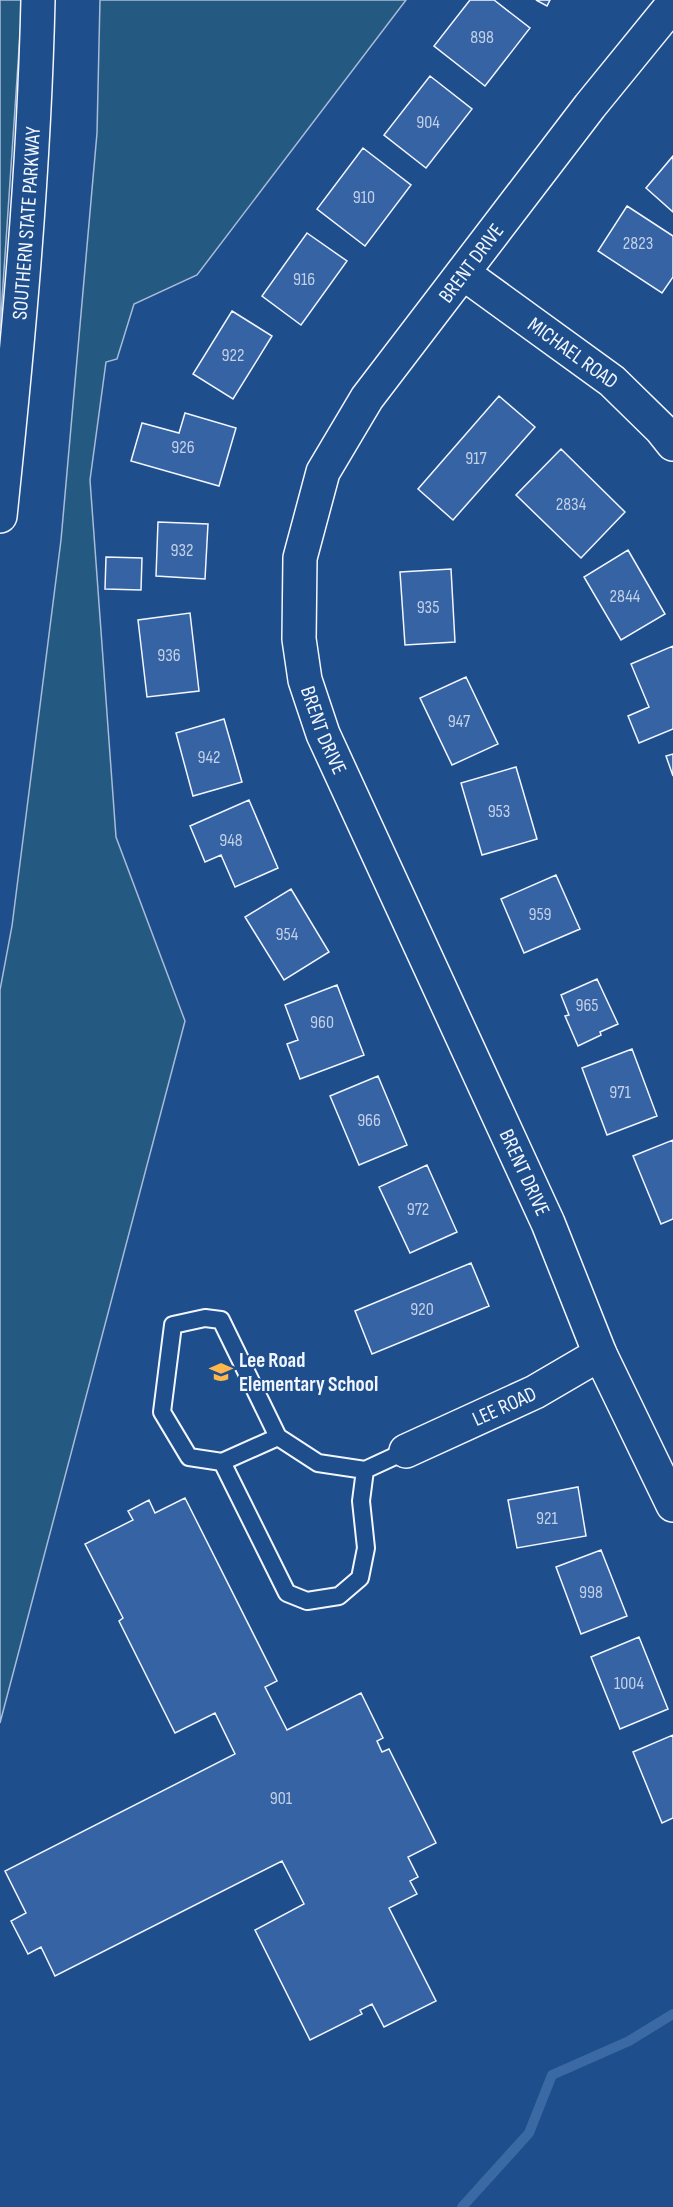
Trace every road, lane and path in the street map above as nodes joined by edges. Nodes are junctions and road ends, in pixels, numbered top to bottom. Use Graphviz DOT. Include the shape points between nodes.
graph roads {
  1 [pos="38,0"];
  2 [pos="673,4"];
  3 [pos="463,273"];
  4 [pos="673,444"];
  5 [pos="0,516"];
  6 [pos="600,1354"];
  7 [pos="278,1437"];
  8 [pos="406,1451"];
  9 [pos="222,1462"];
  10 [pos="365,1470"];
  11 [pos="673,1505"];
  1 -- 5 [label="main road, SOUTHERN STATE PARKWAY" via="25,263"];
  2 -- 3 [label="main road, BRENT DRIVE"];
  3 -- 4 [label="main road, MICHAEL ROAD" via="612,381"];
  3 -- 6 [label="main road, BRENT DRIVE" via="367,398 324,472 300,558 299,639 305,680 323,734 548,1223"];
  6 -- 8 [label="main road, LEE ROAD" via="535,1392"];
  6 -- 11 [label="main road, BRENT DRIVE"];
  7 -- 9 [label="lane"];
  7 -- 9 [label="lane" via="221,1320 205,1318 173,1325 162,1412 189,1457"];
  7 -- 10 [label="lane" via="318,1463"];
  8 -- 10 [label="lane"];
  9 -- 10 [label="lane" via="287,1593 307,1601 339,1596 360,1578 366,1548 361,1501"];
}
